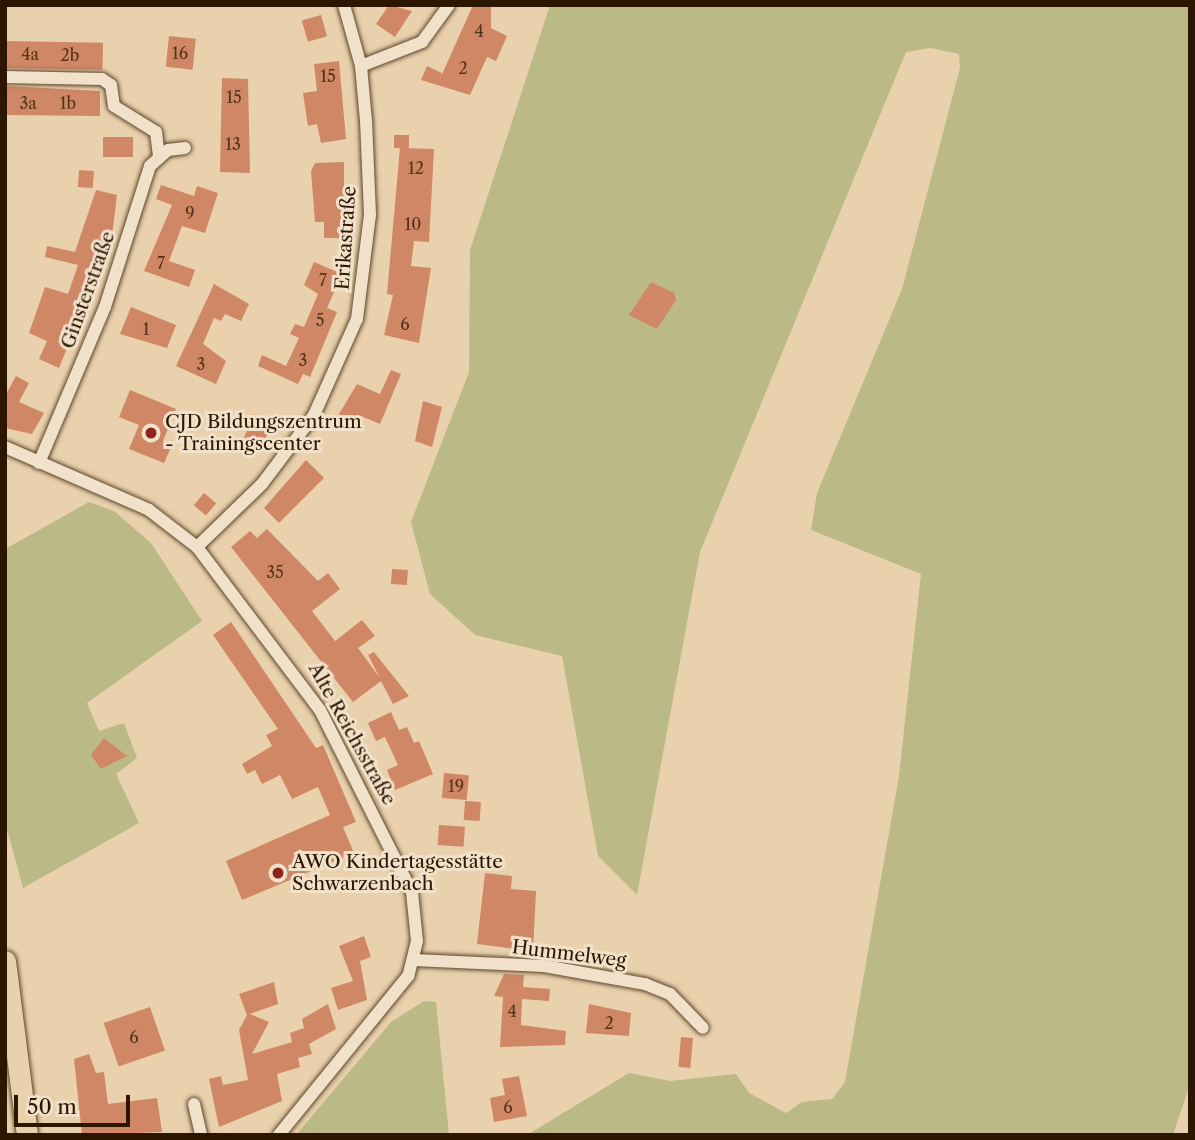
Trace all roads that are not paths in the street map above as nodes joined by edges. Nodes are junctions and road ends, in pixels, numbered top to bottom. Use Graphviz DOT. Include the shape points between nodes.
graph roads {
  1 [pos="344,5"];
  2 [pos="449,5"];
  3 [pos="361,66"];
  4 [pos="5,77"];
  5 [pos="185,148"];
  6 [pos="159,156"];
  7 [pos="5,447"];
  8 [pos="39,463"];
  9 [pos="197,547"];
  10 [pos="414,960"];
  11 [pos="5,961"];
  12 [pos="703,1028"];
  13 [pos="15,1080"];
  14 [pos="194,1104"];
  15 [pos="27,1135"];
  16 [pos="201,1135"];
  17 [pos="279,1135"];
  1 -- 3 [label="street, Erikastraße"];
  2 -- 3 [label="street" via="422,41"];
  3 -- 9 [label="street, Erikastraße" via="370,215 357,319 314,415 262,484"];
  4 -- 6 [label="street" via="102,79 111,85 114,106 156,132"];
  5 -- 6 [label="street"];
  6 -- 8 [label="street, Ginsterstraße" via="105,307"];
  7 -- 8 [label="street, Alte Reichsstraße"];
  8 -- 9 [label="street, Alte Reichsstraße" via="149,510"];
  9 -- 10 [label="street, Alte Reichsstraße" via="294,670 348,760 412,892"];
  10 -- 12 [label="street, Hummelweg" via="544,967 621,979 670,994"];
  10 -- 17 [label="street, Alte Reichsstraße" via="395,997"];
  11 -- 13 [label="main road"];
  13 -- 15 [label="main road"];
  14 -- 16 [label="street"];
}
